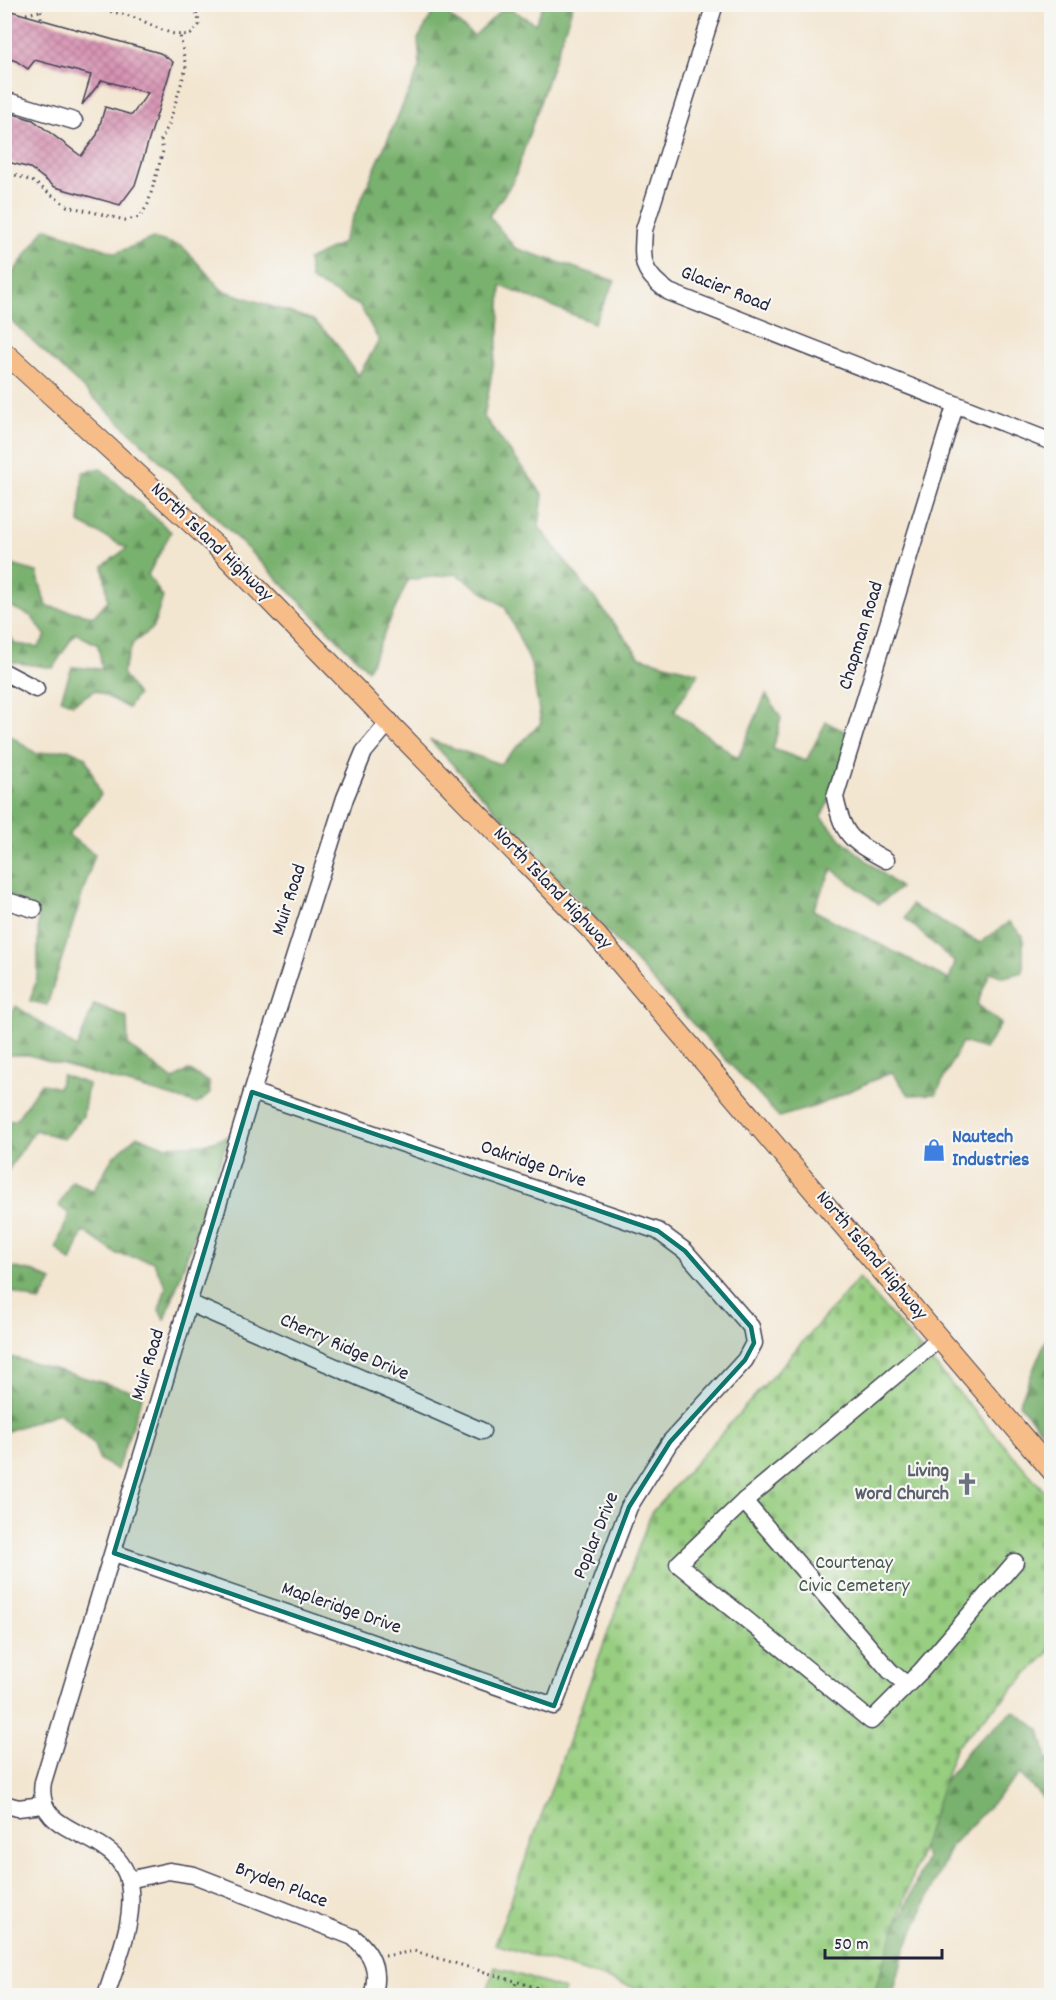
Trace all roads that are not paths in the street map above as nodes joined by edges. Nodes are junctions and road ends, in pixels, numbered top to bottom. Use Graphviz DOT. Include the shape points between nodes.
graph roads {
  1 [pos="715,4"];
  2 [pos="4,100"];
  3 [pos="74,121"];
  4 [pos="4,352"];
  5 [pos="955,405"];
  6 [pos="1052,442"];
  7 [pos="4,672"];
  8 [pos="36,689"];
  9 [pos="390,721"];
  10 [pos="886,860"];
  11 [pos="4,900"];
  12 [pos="34,909"];
  13 [pos="252,1092"];
  14 [pos="189,1303"];
  15 [pos="940,1338"];
  16 [pos="754,1343"];
  17 [pos="482,1431"];
  18 [pos="1052,1471"];
  19 [pos="744,1501"];
  20 [pos="114,1553"];
  21 [pos="1015,1562"];
  22 [pos="906,1684"];
  23 [pos="554,1706"];
  24 [pos="4,1804"];
  25 [pos="43,1805"];
  26 [pos="128,1881"];
  27 [pos="106,1995"];
  28 [pos="372,1995"];
  1 -- 5 [label="street, Glacier Road" via="644,230 643,257 650,278 669,292"];
  2 -- 3 [label="street"];
  4 -- 9 [label="main road, North Island Highway" via="215,545"];
  5 -- 6 [label="street, Glacier Road"];
  5 -- 10 [label="street, Chapman Road" via="835,797 840,821 855,843"];
  7 -- 8 [label="street"];
  9 -- 13 [label="street, Muir Road" via="355,769"];
  9 -- 15 [label="main road, North Island Highway" via="597,936"];
  11 -- 12 [label="street"];
  13 -- 14 [label="street, Muir Road"];
  13 -- 16 [label="street, Oakridge Drive" via="658,1231 685,1251 751,1327"];
  14 -- 17 [label="street, Cherry Ridge Drive"];
  14 -- 20 [label="street, Muir Road"];
  15 -- 18 [label="main road, North Island Highway"];
  15 -- 19 [label="street"];
  16 -- 23 [label="street, Poplar Drive" via="745,1360 670,1442 629,1508"];
  19 -- 22 [label="street" via="890,1671"];
  19 -- 22 [label="street" via="678,1564 871,1721"];
  20 -- 23 [label="street, Mapleridge Drive"];
  20 -- 25 [label="street, Muir Road" via="42,1782"];
  21 -- 22 [label="street"];
  24 -- 25 [label="street" via="18,1808"];
  25 -- 26 [label="street" via="60,1824 109,1849"];
  26 -- 27 [label="street" via="127,1924"];
  26 -- 28 [label="street, Bryden Place" via="169,1871 194,1875 353,1936 372,1959 376,1976"];
}
